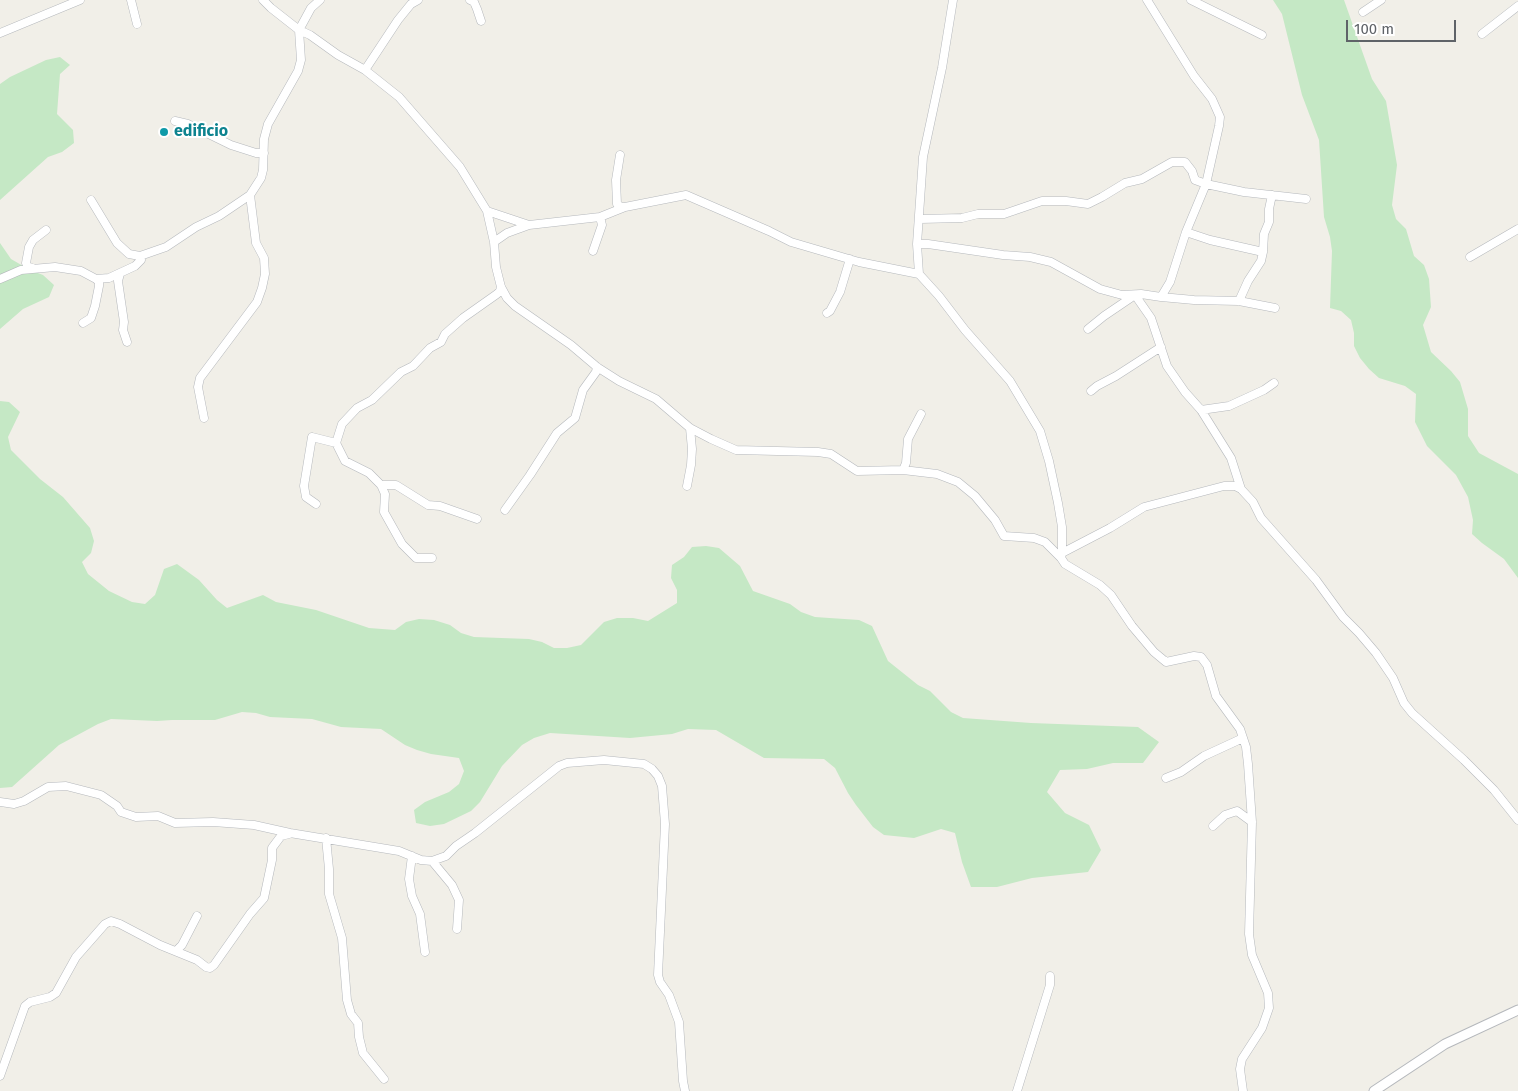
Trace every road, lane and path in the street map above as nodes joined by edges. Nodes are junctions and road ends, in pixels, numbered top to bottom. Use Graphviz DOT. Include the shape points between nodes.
graph roads {
  1 [pos="80,0"];
  2 [pos="131,0"];
  3 [pos="263,0"];
  4 [pos="320,0"];
  5 [pos="418,0"];
  6 [pos="470,0"];
  7 [pos="953,0"];
  8 [pos="1147,0"];
  9 [pos="1191,0"];
  10 [pos="1381,0"];
  11 [pos="1518,6"];
  12 [pos="1363,12"];
  13 [pos="481,21"];
  14 [pos="137,24"];
  15 [pos="299,30"];
  16 [pos="0,33"];
  17 [pos="1482,34"];
  18 [pos="1262,35"];
  19 [pos="365,70"];
  20 [pos="175,121"];
  21 [pos="264,153"];
  22 [pos="620,155"];
  23 [pos="1206,184"];
  24 [pos="250,195"];
  25 [pos="1272,195"];
  26 [pos="1306,199"];
  27 [pos="91,200"];
  28 [pos="625,207"];
  29 [pos="487,211"];
  30 [pos="600,217"];
  31 [pos="920,219"];
  32 [pos="529,224"];
  33 [pos="1518,228"];
  34 [pos="46,230"];
  35 [pos="1186,232"];
  36 [pos="494,242"];
  37 [pos="918,244"];
  38 [pos="594,252"];
  39 [pos="1263,252"];
  40 [pos="140,256"];
  41 [pos="1470,257"];
  42 [pos="850,259"];
  43 [pos="32,268"];
  44 [pos="120,274"];
  45 [pos="919,274"];
  46 [pos="96,279"];
  47 [pos="0,280"];
  48 [pos="501,287"];
  49 [pos="1135,295"];
  50 [pos="1161,297"];
  51 [pos="1239,300"];
  52 [pos="1275,308"];
  53 [pos="827,313"];
  54 [pos="84,323"];
  55 [pos="1088,329"];
  56 [pos="127,342"];
  57 [pos="1161,347"];
  58 [pos="597,366"];
  59 [pos="1274,383"];
  60 [pos="1091,391"];
  61 [pos="1201,410"];
  62 [pos="921,414"];
  63 [pos="204,418"];
  64 [pos="690,428"];
  65 [pos="336,443"];
  66 [pos="903,470"];
  67 [pos="381,484"];
  68 [pos="687,486"];
  69 [pos="1241,489"];
  70 [pos="316,504"];
  71 [pos="505,510"];
  72 [pos="477,519"];
  73 [pos="1061,556"];
  74 [pos="432,558"];
  75 [pos="1243,738"];
  76 [pos="1166,778"];
  77 [pos="0,802"];
  78 [pos="1518,820"];
  79 [pos="1252,822"];
  80 [pos="1213,826"];
  81 [pos="290,833"];
  82 [pos="326,838"];
  83 [pos="412,856"];
  84 [pos="432,861"];
  85 [pos="197,916"];
  86 [pos="457,929"];
  87 [pos="176,951"];
  88 [pos="425,952"];
  89 [pos="1050,976"];
  90 [pos="1518,1010"];
  91 [pos="0,1076"];
  92 [pos="384,1079"];
  93 [pos="685,1091"];
  94 [pos="1017,1091"];
  95 [pos="1242,1091"];
  96 [pos="1374,1091"];
  1 -- 16 [label="street"];
  2 -- 14 [label="street"];
  3 -- 15 [label="street"];
  4 -- 15 [label="street" via="311,8"];
  5 -- 19 [label="street" via="398,20"];
  6 -- 13 [label="street" via="478,9"];
  7 -- 31 [label="street" via="923,157"];
  8 -- 23 [label="street" via="1212,99 1220,117"];
  9 -- 18 [label="street"];
  10 -- 12 [label="street"];
  11 -- 17 [label="street"];
  15 -- 19 [label="street"];
  15 -- 21 [label="street" via="301,60 298,71 268,124"];
  19 -- 29 [label="street" via="399,97 460,167"];
  20 -- 21 [label="street" via="231,145"];
  21 -- 24 [label="street" via="261,178"];
  22 -- 28 [label="street" via="617,204"];
  23 -- 25 [label="street"];
  23 -- 31 [label="street" via="1196,180 1185,162 1172,162 1088,204 1042,201 1004,214"];
  23 -- 35 [label="street"];
  24 -- 40 [label="street" via="166,247"];
  24 -- 63 [label="street" via="256,243 264,258 265,274 257,302 200,378 198,388"];
  25 -- 26 [label="street"];
  25 -- 39 [label="street"];
  27 -- 40 [label="street" via="117,243 129,254"];
  28 -- 30 [label="street"];
  28 -- 42 [label="street" via="686,195 791,242"];
  29 -- 32 [label="street"];
  29 -- 36 [label="street"];
  30 -- 32 [label="street"];
  30 -- 38 [label="street" via="602,225"];
  31 -- 37 [label="street"];
  32 -- 36 [label="street"];
  33 -- 41 [label="street"];
  34 -- 43 [label="street" via="29,247 26,263"];
  35 -- 39 [label="street"];
  35 -- 50 [label="street" via="1170,282"];
  36 -- 48 [label="street"];
  37 -- 45 [label="street"];
  37 -- 49 [label="street" via="1030,257 1050,262 1100,289"];
  39 -- 51 [label="street"];
  40 -- 44 [label="street" via="141,260 135,266"];
  42 -- 45 [label="street"];
  42 -- 53 [label="street" via="840,292"];
  43 -- 46 [label="street" via="81,271"];
  43 -- 47 [label="street"];
  44 -- 46 [label="street"];
  44 -- 56 [label="street" via="123,330"];
  45 -- 73 [label="street" via="1010,381 1040,430 1050,461 1062,527"];
  46 -- 54 [label="street" via="99,286 95,306 91,318"];
  48 -- 58 [label="street" via="515,306"];
  48 -- 65 [label="street" via="497,294 444,334 441,342 430,348 413,366 358,408 342,424"];
  49 -- 50 [label="street"];
  49 -- 55 [label="street"];
  49 -- 57 [label="street" via="1151,318"];
  50 -- 51 [label="street"];
  51 -- 52 [label="street"];
  57 -- 60 [label="street"];
  57 -- 61 [label="street" via="1168,366"];
  58 -- 64 [label="street" via="656,399"];
  58 -- 71 [label="street" via="583,390 575,418 557,433"];
  59 -- 61 [label="street" via="1229,406"];
  61 -- 69 [label="street" via="1231,458"];
  62 -- 66 [label="street" via="908,439"];
  64 -- 66 [label="street" via="736,450 818,452 831,454 857,471"];
  64 -- 68 [label="street" via="692,449"];
  65 -- 67 [label="street" via="345,461 369,473"];
  65 -- 70 [label="street" via="312,437 304,486 306,497"];
  66 -- 73 [label="street" via="937,474 958,482 975,496 1004,536 1034,538 1045,542"];
  67 -- 72 [label="street" via="396,485 428,505"];
  67 -- 74 [label="street" via="385,494 384,512 402,544 416,558"];
  69 -- 73 [label="street" via="1224,486 1144,507"];
  69 -- 78 [label="street" via="1261,518 1316,580 1342,617 1376,653 1412,714 1494,790"];
  73 -- 75 [label="street" via="1065,564 1111,595 1132,626 1166,662 1201,657 1207,664 1216,696"];
  75 -- 76 [label="street"];
  75 -- 79 [label="street"];
  77 -- 81 [label="street" via="14,804 48,787 66,786 101,795 121,812 136,817 158,816 175,823 254,825"];
  79 -- 80 [label="street" via="1238,811 1225,815"];
  79 -- 95 [label="street" via="1248,934 1252,955 1268,993 1269,1008 1262,1028 1242,1059"];
  81 -- 82 [label="street"];
  81 -- 87 [label="street" via="281,836 272,848 264,898 214,965 210,968"];
  82 -- 83 [label="street"];
  82 -- 92 [label="street" via="329,894 342,938 347,1000 358,1023 363,1053"];
  83 -- 84 [label="street"];
  83 -- 88 [label="street" via="409,879 420,914"];
  84 -- 86 [label="street" via="452,885 459,900"];
  84 -- 93 [label="street" via="446,856 559,766 604,760 644,764 652,769 662,786 665,824 658,975 679,1022"];
  85 -- 87 [label="street"];
  87 -- 91 [label="street" via="120,924 110,921 105,924 76,957 56,993 26,1006"];
  89 -- 94 [label="street"];
  90 -- 96 [label="street" via="1445,1044"];
}
